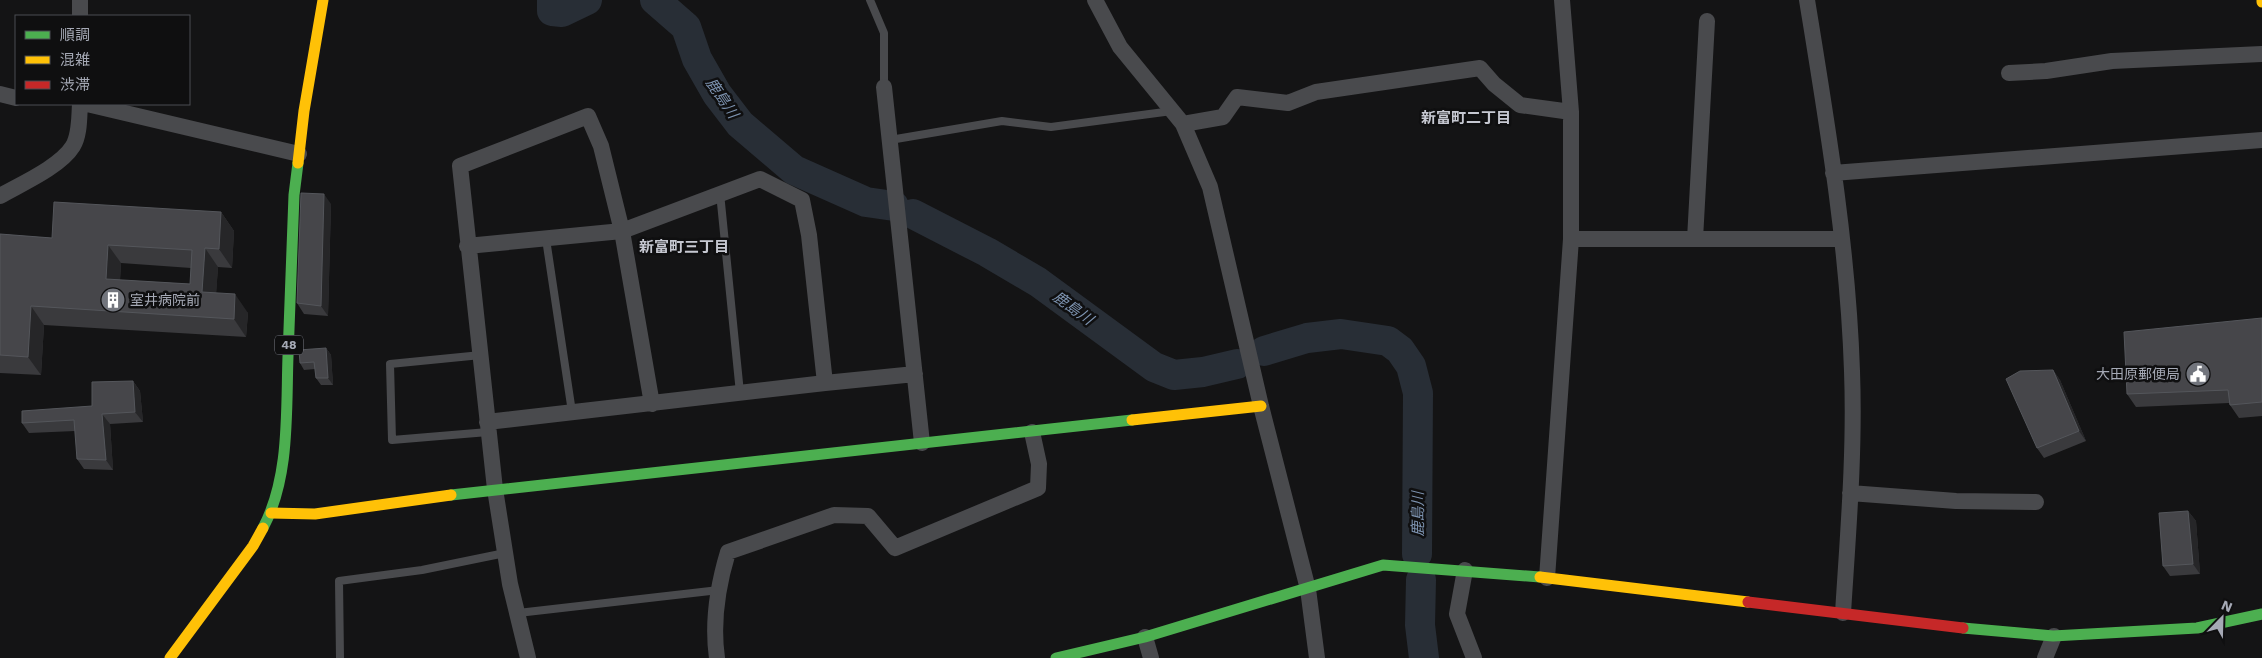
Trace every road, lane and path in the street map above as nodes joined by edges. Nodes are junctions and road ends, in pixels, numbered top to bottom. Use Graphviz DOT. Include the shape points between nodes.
graph roads {
  1 [pos="80,0"];
  2 [pos="324,0"];
  3 [pos="870,0"];
  4 [pos="1094,0"];
  5 [pos="1562,0"];
  6 [pos="1807,0"];
  7 [pos="80,15"];
  8 [pos="1707,21"];
  9 [pos="2262,54"];
  10 [pos="2009,73"];
  11 [pos="884,87"];
  12 [pos="0,94"];
  13 [pos="15,98"];
  14 [pos="80,105"];
  15 [pos="91,105"];
  16 [pos="1571,112"];
  17 [pos="1177,118"];
  18 [pos="890,140"];
  19 [pos="2262,140"];
  20 [pos="299,154"];
  21 [pos="1834,173"];
  22 [pos="720,193"];
  23 [pos="0,196"];
  24 [pos="622,231"];
  25 [pos="1571,238"];
  26 [pos="1694,238"];
  27 [pos="546,239"];
  28 [pos="1842,239"];
  29 [pos="467,246"];
  30 [pos="481,356"];
  31 [pos="915,374"];
  32 [pos="825,383"];
  33 [pos="740,393"];
  34 [pos="652,404"];
  35 [pos="1261,406"];
  36 [pos="572,413"];
  37 [pos="488,427"];
  38 [pos="1032,432"];
  39 [pos="922,443"];
  40 [pos="495,489"];
  41 [pos="1850,492"];
  42 [pos="2036,502"];
  43 [pos="271,513"];
  44 [pos="505,553"];
  45 [pos="1465,570"];
  46 [pos="1547,578"];
  47 [pos="1308,589"];
  48 [pos="719,590"];
  49 [pos="1843,613"];
  50 [pos="518,614"];
  51 [pos="2262,614"];
  52 [pos="2054,636"];
  53 [pos="1145,637"];
  54 [pos="170,658"];
  55 [pos="340,658"];
  56 [pos="528,658"];
  57 [pos="717,658"];
  58 [pos="1056,658"];
  59 [pos="1150,658"];
  60 [pos="1317,658"];
  61 [pos="1474,658"];
  62 [pos="2045,658"];
  1 -- 7 [label="street"];
  2 -- 20 [label="street, 48"];
  3 -- 11 [label="lane" via="884,33"];
  4 -- 17 [label="street" via="1120,47"];
  5 -- 16 [label="street"];
  6 -- 21 [label="street"];
  8 -- 26 [label="street"];
  9 -- 10 [label="street" via="2112,61"];
  11 -- 18 [label="street"];
  12 -- 13 [label="street"];
  14 -- 23 [label="street" via="73,146 53,165"];
  15 -- 20 [label="street"];
  16 -- 17 [label="street" via="1520,105 1480,68 1316,92 1288,103 1237,97 1223,117"];
  16 -- 25 [label="street"];
  17 -- 18 [label="lane" via="1051,126 1002,122"];
  17 -- 35 [label="street" via="1210,187"];
  18 -- 31 [label="street"];
  19 -- 21 [label="street"];
  20 -- 43 [label="street, 48" via="294,196 285,449"];
  21 -- 28 [label="street"];
  22 -- 24 [label="street"];
  22 -- 32 [label="street" via="760,179 802,200 809,235"];
  22 -- 33 [label="lane"];
  24 -- 27 [label="street"];
  24 -- 29 [label="street" via="601,146 588,116 460,166"];
  24 -- 34 [label="street"];
  25 -- 26 [label="street"];
  25 -- 46 [label="street"];
  26 -- 28 [label="street"];
  27 -- 29 [label="street"];
  27 -- 36 [label="lane"];
  28 -- 41 [label="street" via="1852,373"];
  29 -- 30 [label="street"];
  30 -- 37 [label="street"];
  30 -- 37 [label="lane" via="390,364 392,440"];
  31 -- 32 [label="street"];
  31 -- 39 [label="street"];
  32 -- 33 [label="street"];
  33 -- 34 [label="street"];
  34 -- 36 [label="street"];
  35 -- 38 [label="street"];
  35 -- 47 [label="street"];
  36 -- 37 [label="street"];
  37 -- 40 [label="street"];
  38 -- 39 [label="street"];
  38 -- 48 [label="street" via="1039,464 1038,488 895,548 868,516 834,515 728,552"];
  39 -- 40 [label="street"];
  40 -- 43 [label="street" via="315,514"];
  40 -- 44 [label="street"];
  41 -- 42 [label="street" via="1956,501"];
  41 -- 49 [label="street"];
  43 -- 54 [label="street, 48" via="253,546"];
  44 -- 50 [label="street"];
  44 -- 55 [label="lane" via="422,570 339,581"];
  45 -- 46 [label="street"];
  45 -- 47 [label="street" via="1383,565"];
  45 -- 61 [label="street" via="1457,614"];
  46 -- 49 [label="street"];
  47 -- 53 [label="street"];
  47 -- 60 [label="street"];
  48 -- 50 [label="lane"];
  48 -- 57 [label="street"];
  49 -- 52 [label="street"];
  50 -- 56 [label="street"];
  51 -- 52 [label="street" via="2198,628"];
  52 -- 62 [label="street"];
  53 -- 58 [label="street"];
  53 -- 59 [label="street"];
}
